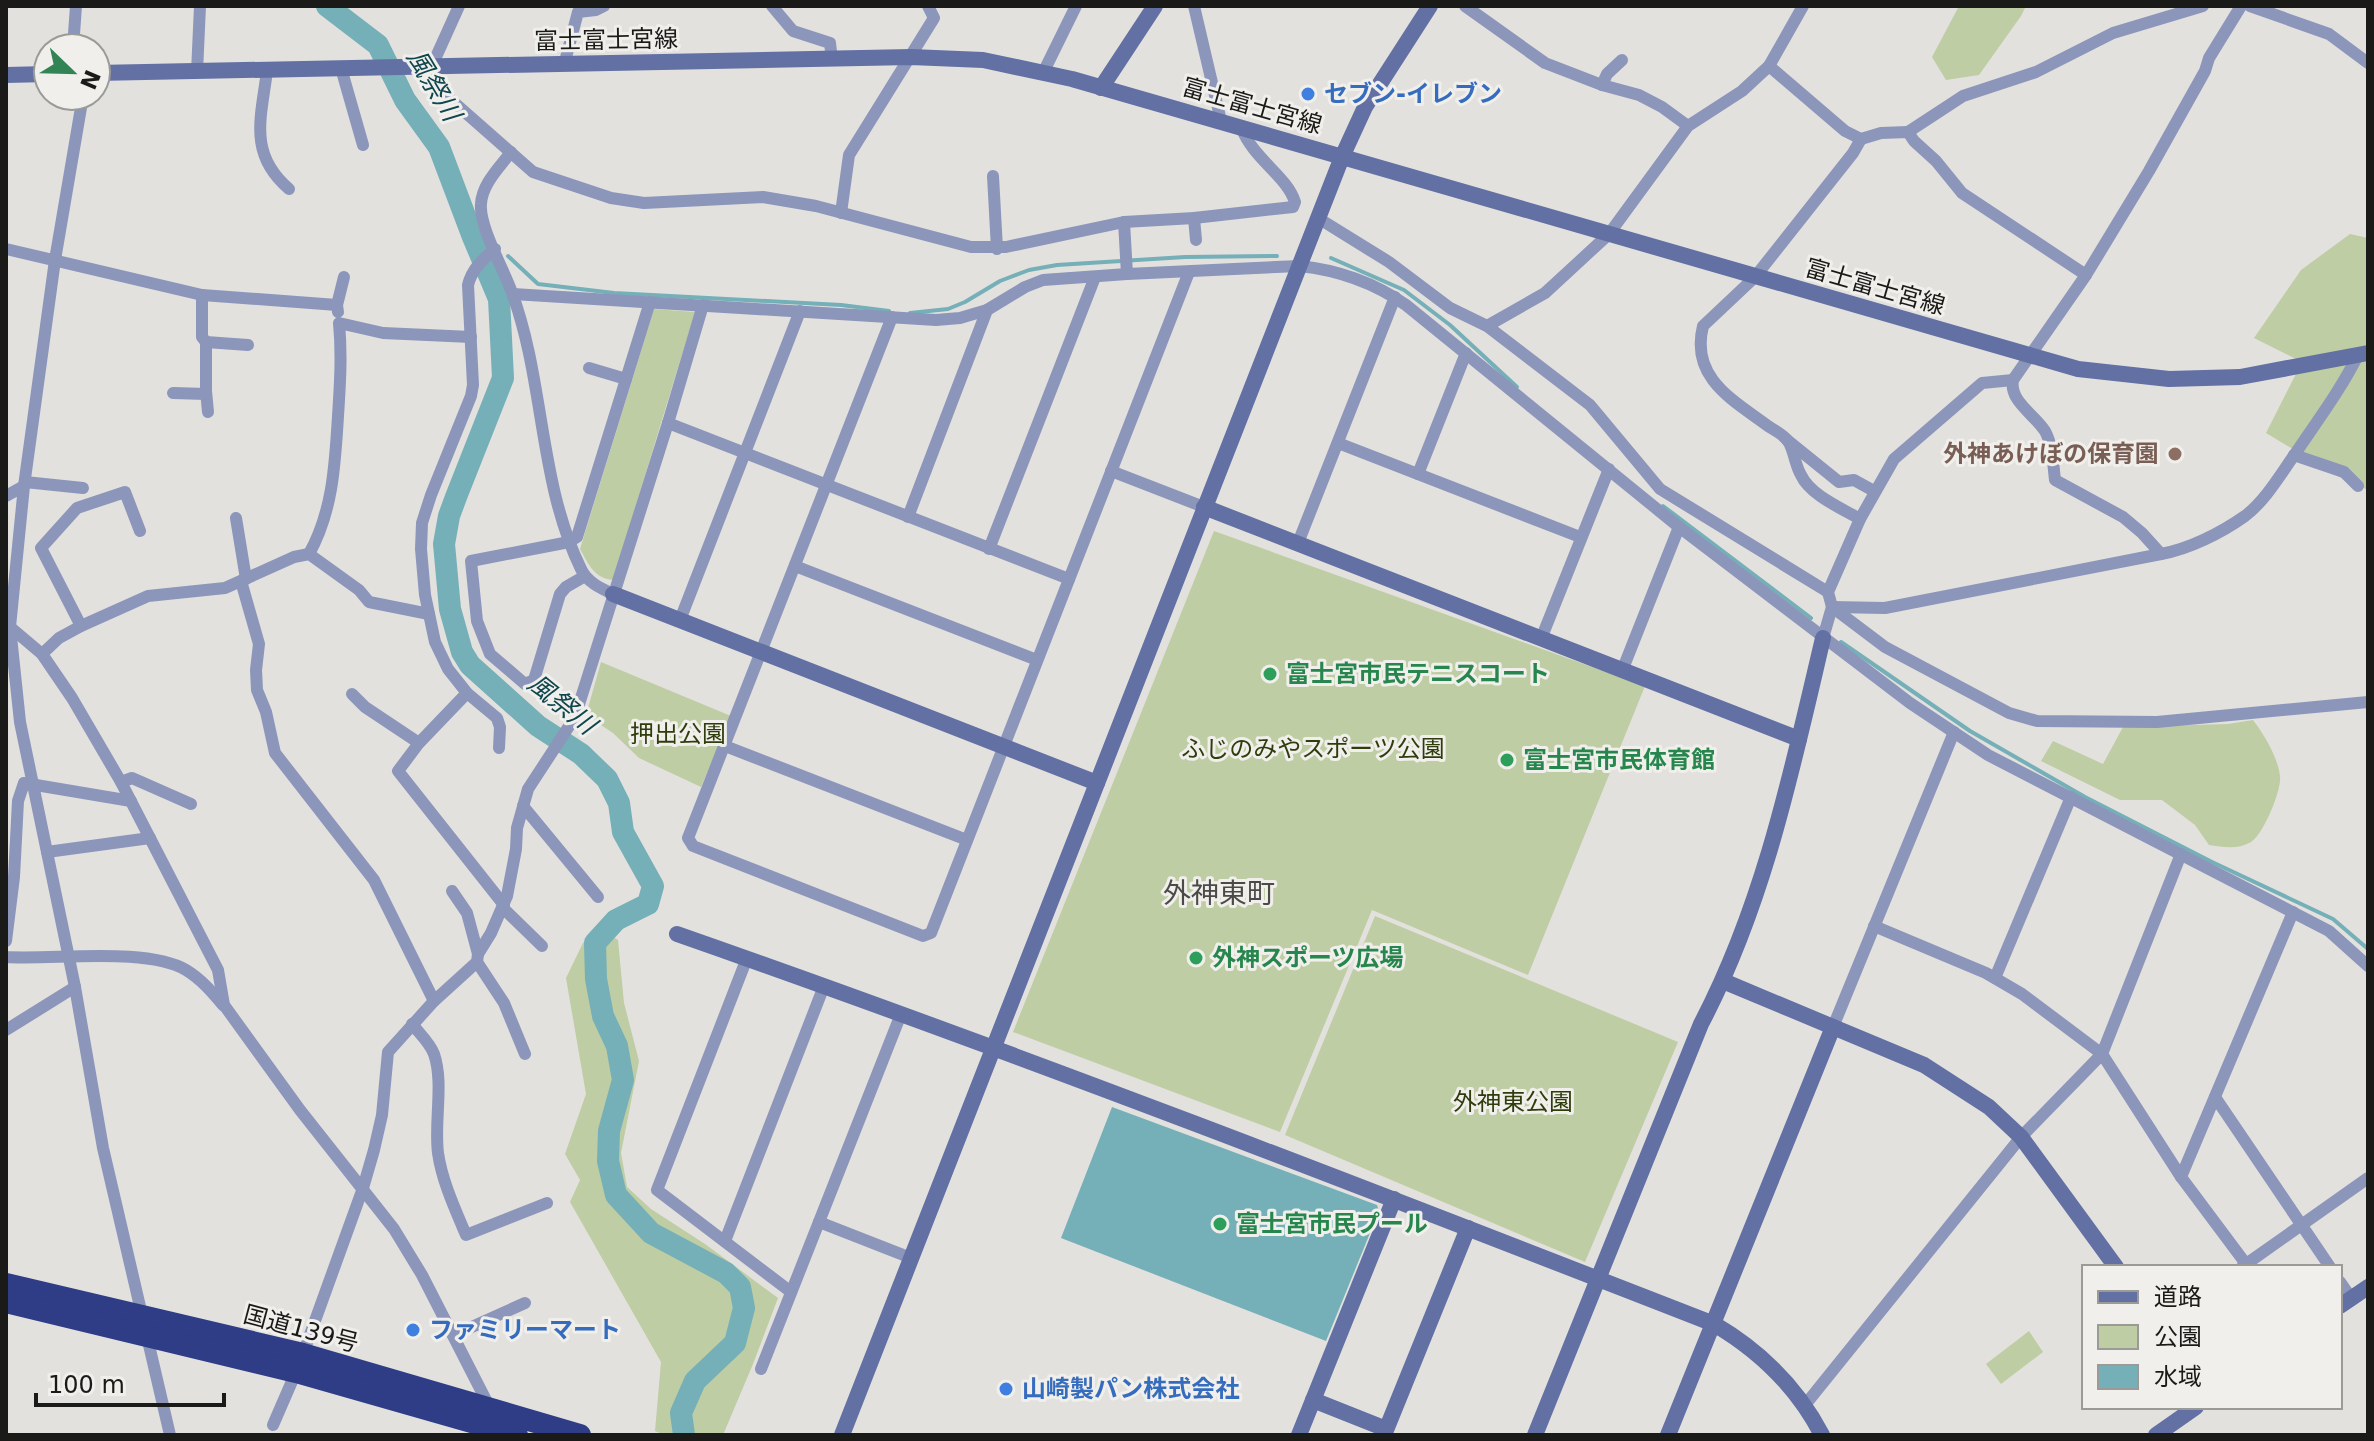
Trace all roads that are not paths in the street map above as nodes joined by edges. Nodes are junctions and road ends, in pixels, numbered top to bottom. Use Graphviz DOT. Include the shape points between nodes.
graph roads {
  1 [pos="76,6"];
  2 [pos="200,6"];
  3 [pos="459,6"];
  4 [pos="604,6"];
  5 [pos="772,6"];
  6 [pos="928,6"];
  7 [pos="1076,6"];
  8 [pos="1155,6"];
  9 [pos="1194,6"];
  10 [pos="1430,6"];
  11 [pos="1465,6"];
  12 [pos="1803,6"];
  13 [pos="2203,6"];
  14 [pos="2241,6"];
  15 [pos="2250,6"];
  16 [pos="572,9"];
  17 [pos="74,32"];
  18 [pos="911,57"];
  19 [pos="832,60"];
  20 [pos="1622,60"];
  21 [pos="2368,63"];
  22 [pos="564,65"];
  23 [pos="1769,66"];
  24 [pos="341,68"];
  25 [pos="431,68"];
  26 [pos="267,71"];
  27 [pos="197,72"];
  28 [pos="112,73"];
  29 [pos="1043,73"];
  30 [pos="32,74"];
  31 [pos="6,75"];
  32 [pos="1602,85"];
  33 [pos="1101,88"];
  34 [pos="80,112"];
  35 [pos="1221,121"];
  36 [pos="1688,126"];
  37 [pos="1241,127"];
  38 [pos="1908,132"];
  39 [pos="1861,139"];
  40 [pos="363,145"];
  41 [pos="511,152"];
  42 [pos="1342,157"];
  43 [pos="993,176"];
  44 [pos="289,189"];
  45 [pos="841,213"];
  46 [pos="1194,218"];
  47 [pos="1318,218"];
  48 [pos="1124,222"];
  49 [pos="1609,234"];
  50 [pos="1196,240"];
  51 [pos="6,249"];
  52 [pos="997,249"];
  53 [pos="494,250"];
  54 [pos="55,260"];
  55 [pos="1299,266"];
  56 [pos="1189,272"];
  57 [pos="1127,274"];
  58 [pos="2086,275"];
  59 [pos="344,277"];
  60 [pos="1095,277"];
  61 [pos="1755,277"];
  62 [pos="513,294"];
  63 [pos="202,295"];
  64 [pos="1395,297"];
  65 [pos="650,302"];
  66 [pos="337,305"];
  67 [pos="703,305"];
  68 [pos="1450,308"];
  69 [pos="987,310"];
  70 [pos="800,311"];
  71 [pos="892,317"];
  72 [pos="339,323"];
  73 [pos="1487,326"];
  74 [pos="1435,329"];
  75 [pos="471,337"];
  76 [pos="206,342"];
  77 [pos="248,345"];
  78 [pos="1466,353"];
  79 [pos="2363,354"];
  80 [pos="2030,357"];
  81 [pos="589,368"];
  82 [pos="626,379"];
  83 [pos="2013,380"];
  84 [pos="173,393"];
  85 [pos="206,394"];
  86 [pos="208,412"];
  87 [pos="668,423"];
  88 [pos="1787,440"];
  89 [pos="1338,443"];
  90 [pos="745,454"];
  91 [pos="2294,455"];
  92 [pos="1609,469"];
  93 [pos="1111,471"];
  94 [pos="1418,474"];
  95 [pos="25,484"];
  96 [pos="827,485"];
  97 [pos="2358,486"];
  98 [pos="83,488"];
  99 [pos="1874,491"];
  100 [pos="6,496"];
  101 [pos="1204,507"];
  102 [pos="908,517"];
  103 [pos="236,518"];
  104 [pos="1860,519"];
  105 [pos="1679,527"];
  106 [pos="140,531"];
  107 [pos="1580,537"];
  108 [pos="569,542"];
  109 [pos="1298,543"];
  110 [pos="989,549"];
  111 [pos="309,554"];
  112 [pos="2161,554"];
  113 [pos="795,566"];
  114 [pos="585,576"];
  115 [pos="1069,579"];
  116 [pos="244,580"];
  117 [pos="1828,592"];
  118 [pos="613,594"];
  119 [pos="1832,607"];
  120 [pos="429,614"];
  121 [pos="680,620"];
  122 [pos="81,626"];
  123 [pos="10,627"];
  124 [pos="1823,638"];
  125 [pos="1541,639"];
  126 [pos="761,652"];
  127 [pos="42,654"];
  128 [pos="1037,660"];
  129 [pos="1622,671"];
  130 [pos="467,693"];
  131 [pos="352,694"];
  132 [pos="2368,702"];
  133 [pos="1954,732"];
  134 [pos="1799,739"];
  135 [pos="419,743"];
  136 [pos="725,746"];
  137 [pos="1003,747"];
  138 [pos="499,748"];
  139 [pos="121,782"];
  140 [pos="1097,783"];
  141 [pos="34,786"];
  142 [pos="2071,797"];
  143 [pos="131,801"];
  144 [pos="191,804"];
  145 [pos="523,806"];
  146 [pos="150,838"];
  147 [pos="967,840"];
  148 [pos="47,852"];
  149 [pos="2181,854"];
  150 [pos="10,877"];
  151 [pos="452,891"];
  152 [pos="598,897"];
  153 [pos="504,906"];
  154 [pos="2293,912"];
  155 [pos="1874,926"];
  156 [pos="677,934"];
  157 [pos="6,941"];
  158 [pos="542,946"];
  159 [pos="6,957"];
  160 [pos="69,957"];
  161 [pos="478,958"];
  162 [pos="747,958"];
  163 [pos="2368,966"];
  164 [pos="1995,978"];
  165 [pos="1723,981"];
  166 [pos="824,986"];
  167 [pos="75,987"];
  168 [pos="434,1001"];
  169 [pos="224,1005"];
  170 [pos="901,1014"];
  171 [pos="412,1024"];
  172 [pos="1833,1027"];
  173 [pos="6,1030"];
  174 [pos="993,1048"];
  175 [pos="525,1054"];
  176 [pos="2102,1054"];
  177 [pos="2215,1097"];
  178 [pos="2021,1137"];
  179 [pos="2181,1177"];
  180 [pos="2368,1178"];
  181 [pos="363,1188"];
  182 [pos="1394,1199"];
  183 [pos="547,1203"];
  184 [pos="819,1222"];
  185 [pos="2302,1225"];
  186 [pos="1468,1228"];
  187 [pos="725,1241"];
  188 [pos="911,1258"];
  189 [pos="2115,1265"];
  190 [pos="2243,1265"];
  191 [pos="2245,1265"];
  192 [pos="2329,1265"];
  193 [pos="1598,1279"];
  194 [pos="6,1284"];
  195 [pos="2368,1287"];
  196 [pos="791,1292"];
  197 [pos="6,1302"];
  198 [pos="2346,1302"];
  199 [pos="525,1303"];
  200 [pos="1714,1324"];
  201 [pos="144,1326"];
  202 [pos="454,1335"];
  203 [pos="299,1363"];
  204 [pos="761,1369"];
  205 [pos="1313,1400"];
  206 [pos="1805,1405"];
  207 [pos="490,1408"];
  208 [pos="2193,1409"];
  209 [pos="273,1425"];
  210 [pos="1385,1432"];
  211 [pos="510,1434"];
  212 [pos="170,1435"];
  213 [pos="580,1435"];
  214 [pos="842,1435"];
  215 [pos="1299,1435"];
  216 [pos="1535,1435"];
  217 [pos="1668,1435"];
  218 [pos="1822,1435"];
  219 [pos="2156,1435"];
  1 -- 17 [label="street"];
  2 -- 27 [label="street"];
  3 -- 25 [label="street"];
  4 -- 16 [label="street"];
  5 -- 19 [label="street" via="793,31 830,43"];
  6 -- 18 [label="street" via="934,18"];
  7 -- 29 [label="street"];
  8 -- 33 [label="street"];
  9 -- 35 [label="street"];
  10 -- 42 [label="street" via="1365,107"];
  11 -- 32 [label="street" via="1545,63"];
  12 -- 23 [label="street"];
  13 -- 38 [label="street" via="2113,33 2036,72 1963,96"];
  14 -- 58 [label="street"];
  15 -- 21 [label="street" via="2329,34"];
  16 -- 22 [label="street"];
  18 -- 19 [label="street, 富士富士宮線"];
  18 -- 29 [label="street, 富士富士宮線" via="983,60"];
  18 -- 45 [label="street" via="849,155"];
  19 -- 22 [label="street, 富士富士宮線"];
  20 -- 32 [label="street"];
  22 -- 25 [label="street, 富士富士宮線"];
  23 -- 36 [label="street" via="1742,91"];
  23 -- 39 [label="street"];
  24 -- 25 [label="street, 富士富士宮線"];
  24 -- 26 [label="street, 富士富士宮線"];
  24 -- 40 [label="street"];
  25 -- 41 [label="street" via="433,84"];
  26 -- 27 [label="street, 富士富士宮線"];
  26 -- 44 [label="street" via="259,139 264,159"];
  27 -- 28 [label="street, 富士富士宮線"];
  29 -- 33 [label="street, 富士富士宮線"];
  30 -- 31 [label="street"];
  32 -- 36 [label="street" via="1639,95"];
  33 -- 35 [label="street, 富士富士宮線"];
  34 -- 54 [label="street"];
  35 -- 37 [label="street, 富士富士宮線"];
  36 -- 49 [label="street"];
  37 -- 42 [label="street, 富士富士宮線"];
  37 -- 46 [label="street" via="1247,143 1292,191 1293,207"];
  38 -- 39 [label="street"];
  38 -- 58 [label="street" via="1962,193"];
  39 -- 61 [label="street"];
  41 -- 45 [label="street" via="533,172 611,198 644,203 763,197"];
  41 -- 53 [label="street" via="486,184 480,201"];
  42 -- 47 [label="street"];
  42 -- 49 [label="street, 富士富士宮線"];
  43 -- 52 [label="street"];
  45 -- 52 [label="street" via="947,242"];
  46 -- 48 [label="street"];
  46 -- 50 [label="street"];
  47 -- 55 [label="street"];
  47 -- 68 [label="street"];
  48 -- 52 [label="street"];
  48 -- 57 [label="street"];
  49 -- 61 [label="street, 富士富士宮線"];
  49 -- 73 [label="street" via="1545,293"];
  51 -- 54 [label="street"];
  53 -- 62 [label="street"];
  53 -- 75 [label="street" via="471,273"];
  54 -- 63 [label="street"];
  54 -- 95 [label="street"];
  55 -- 56 [label="street"];
  55 -- 64 [label="street" via="1352,276"];
  55 -- 101 [label="street"];
  56 -- 57 [label="street"];
  56 -- 93 [label="street"];
  57 -- 60 [label="street"];
  58 -- 80 [label="street"];
  59 -- 66 [label="street"];
  60 -- 69 [label="street" via="1043,280"];
  60 -- 110 [label="street"];
  61 -- 80 [label="street, 富士富士宮線"];
  61 -- 88 [label="street" via="1703,326 1701,348 1715,387"];
  62 -- 65 [label="street"];
  62 -- 108 [label="street" via="554,495"];
  63 -- 66 [label="street"];
  63 -- 76 [label="street"];
  64 -- 74 [label="street"];
  64 -- 89 [label="street"];
  65 -- 67 [label="street"];
  65 -- 82 [label="street"];
  66 -- 72 [label="street"];
  67 -- 70 [label="street"];
  67 -- 87 [label="street"];
  68 -- 73 [label="street"];
  68 -- 74 [label="street"];
  69 -- 71 [label="street" via="936,320"];
  69 -- 102 [label="street"];
  70 -- 71 [label="street"];
  70 -- 90 [label="street"];
  71 -- 96 [label="street"];
  72 -- 75 [label="street" via="383,333"];
  72 -- 111 [label="street" via="335,459 328,511"];
  73 -- 117 [label="street" via="1590,405 1660,489"];
  74 -- 78 [label="street"];
  75 -- 120 [label="street" via="471,396 422,523"];
  76 -- 77 [label="street"];
  76 -- 85 [label="street"];
  78 -- 92 [label="street"];
  78 -- 94 [label="street"];
  79 -- 80 [label="street, 富士富士宮線" via="2285,371 2201,379 2078,369"];
  79 -- 91 [label="street"];
  80 -- 83 [label="street"];
  81 -- 82 [label="street"];
  82 -- 108 [label="street" via="577,537"];
  83 -- 99 [label="street" via="1982,383 1894,459"];
  83 -- 112 [label="street" via="2017,400 2046,433 2055,480 2123,517"];
  84 -- 85 [label="street"];
  85 -- 86 [label="street"];
  87 -- 90 [label="street"];
  87 -- 118 [label="street"];
  88 -- 99 [label="street" via="1839,482 1854,480"];
  88 -- 104 [label="street" via="1802,479"];
  89 -- 94 [label="street"];
  89 -- 109 [label="street"];
  90 -- 96 [label="street"];
  90 -- 121 [label="street"];
  91 -- 97 [label="street" via="2344,472"];
  91 -- 112 [label="street" via="2247,514 2201,540"];
  92 -- 105 [label="street"];
  92 -- 107 [label="street"];
  93 -- 101 [label="street"];
  93 -- 115 [label="street"];
  94 -- 107 [label="street"];
  95 -- 98 [label="street"];
  95 -- 100 [label="street"];
  95 -- 123 [label="street"];
  96 -- 102 [label="street"];
  96 -- 113 [label="street"];
  99 -- 104 [label="street"];
  101 -- 109 [label="street"];
  101 -- 140 [label="street"];
  102 -- 110 [label="street"];
  103 -- 116 [label="street"];
  104 -- 117 [label="street"];
  105 -- 124 [label="street"];
  105 -- 129 [label="street"];
  106 -- 122 [label="street" via="125,492 77,508 41,548"];
  107 -- 125 [label="street"];
  108 -- 114 [label="street"];
  108 -- 114 [label="street" via="471,561 477,621 490,654 525,684 534,680 560,594"];
  109 -- 125 [label="street"];
  110 -- 115 [label="street"];
  111 -- 116 [label="street"];
  111 -- 120 [label="street" via="369,602"];
  112 -- 119 [label="street" via="1885,608"];
  113 -- 126 [label="street"];
  113 -- 128 [label="street"];
  114 -- 118 [label="street"];
  115 -- 128 [label="street"];
  116 -- 122 [label="street" via="225,588 148,596"];
  116 -- 168 [label="street" via="259,644 257,690 275,753 374,880"];
  117 -- 119 [label="street"];
  118 -- 121 [label="street"];
  118 -- 145 [label="street" via="575,717 528,789"];
  119 -- 124 [label="street"];
  119 -- 132 [label="street" via="1885,647 2009,713 2037,721 2157,722"];
  120 -- 130 [label="street" via="435,642"];
  121 -- 126 [label="street"];
  122 -- 127 [label="street"];
  123 -- 127 [label="street"];
  123 -- 141 [label="street" via="20,722"];
  124 -- 133 [label="street"];
  124 -- 134 [label="street"];
  125 -- 129 [label="street"];
  126 -- 136 [label="street"];
  126 -- 137 [label="street"];
  127 -- 139 [label="street"];
  128 -- 137 [label="street"];
  129 -- 134 [label="street"];
  130 -- 135 [label="street"];
  130 -- 138 [label="street" via="497,718"];
  131 -- 135 [label="street"];
  133 -- 142 [label="street"];
  133 -- 155 [label="street"];
  134 -- 165 [label="street" via="1759,885"];
  135 -- 153 [label="street" via="398,771"];
  136 -- 147 [label="street"];
  136 -- 147 [label="street" via="688,838 693,846 923,936 931,933"];
  137 -- 140 [label="street"];
  137 -- 147 [label="street"];
  139 -- 143 [label="street"];
  139 -- 144 [label="street" via="132,778"];
  140 -- 174 [label="street"];
  141 -- 143 [label="street"];
  141 -- 148 [label="street"];
  141 -- 150 [label="street" via="24,783 18,801"];
  142 -- 149 [label="street"];
  142 -- 164 [label="street"];
  143 -- 146 [label="street"];
  145 -- 152 [label="street"];
  145 -- 153 [label="street"];
  146 -- 148 [label="street"];
  146 -- 169 [label="street" via="218,970"];
  148 -- 160 [label="street"];
  149 -- 154 [label="street"];
  149 -- 176 [label="street"];
  150 -- 157 [label="street"];
  151 -- 161 [label="street" via="467,913"];
  153 -- 158 [label="street"];
  153 -- 161 [label="street"];
  154 -- 163 [label="street" via="2329,931"];
  154 -- 177 [label="street"];
  155 -- 164 [label="street"];
  155 -- 172 [label="street"];
  156 -- 162 [label="street"];
  159 -- 160 [label="street"];
  160 -- 167 [label="street"];
  160 -- 169 [label="street" via="165,962 200,980"];
  161 -- 168 [label="street"];
  161 -- 175 [label="street"];
  162 -- 166 [label="street"];
  162 -- 187 [label="street" via="657,1190"];
  164 -- 176 [label="street"];
  165 -- 172 [label="street"];
  165 -- 193 [label="street"];
  166 -- 170 [label="street"];
  166 -- 187 [label="street"];
  167 -- 173 [label="street"];
  167 -- 201 [label="street" via="103,1148"];
  168 -- 171 [label="street"];
  169 -- 181 [label="street"];
  170 -- 174 [label="street"];
  170 -- 184 [label="street"];
  171 -- 181 [label="street" via="388,1052 382,1115"];
  171 -- 183 [label="street" via="433,1052 439,1081 439,1158 466,1235"];
  172 -- 178 [label="street" via="1924,1065 1989,1107"];
  172 -- 200 [label="street"];
  174 -- 182 [label="street"];
  174 -- 188 [label="street"];
  176 -- 178 [label="street"];
  176 -- 179 [label="street"];
  177 -- 179 [label="street"];
  177 -- 185 [label="street"];
  178 -- 189 [label="street"];
  178 -- 206 [label="street"];
  179 -- 190 [label="street"];
  180 -- 185 [label="street"];
  181 -- 202 [label="street" via="394,1229"];
  181 -- 203 [label="street"];
  182 -- 186 [label="street"];
  182 -- 205 [label="street"];
  184 -- 188 [label="street"];
  184 -- 196 [label="street"];
  185 -- 191 [label="street"];
  185 -- 192 [label="street"];
  186 -- 193 [label="street"];
  186 -- 210 [label="street"];
  187 -- 196 [label="street"];
  188 -- 214 [label="street"];
  193 -- 200 [label="street"];
  193 -- 216 [label="street"];
  194 -- 201 [label="highway, 国道139号"];
  195 -- 198 [label="street"];
  196 -- 204 [label="street"];
  197 -- 201 [label="highway, 国道139号"];
  199 -- 202 [label="street"];
  200 -- 206 [label="street" via="1752,1348"];
  200 -- 217 [label="street"];
  201 -- 203 [label="highway, 国道139号"];
  201 -- 212 [label="street"];
  202 -- 207 [label="street"];
  203 -- 207 [label="highway, 国道139号"];
  203 -- 209 [label="street"];
  203 -- 211 [label="highway, 国道139号"];
  205 -- 210 [label="street"];
  205 -- 215 [label="street"];
  206 -- 218 [label="street"];
  207 -- 213 [label="highway, 国道139号"];
  208 -- 219 [label="street"];
}
